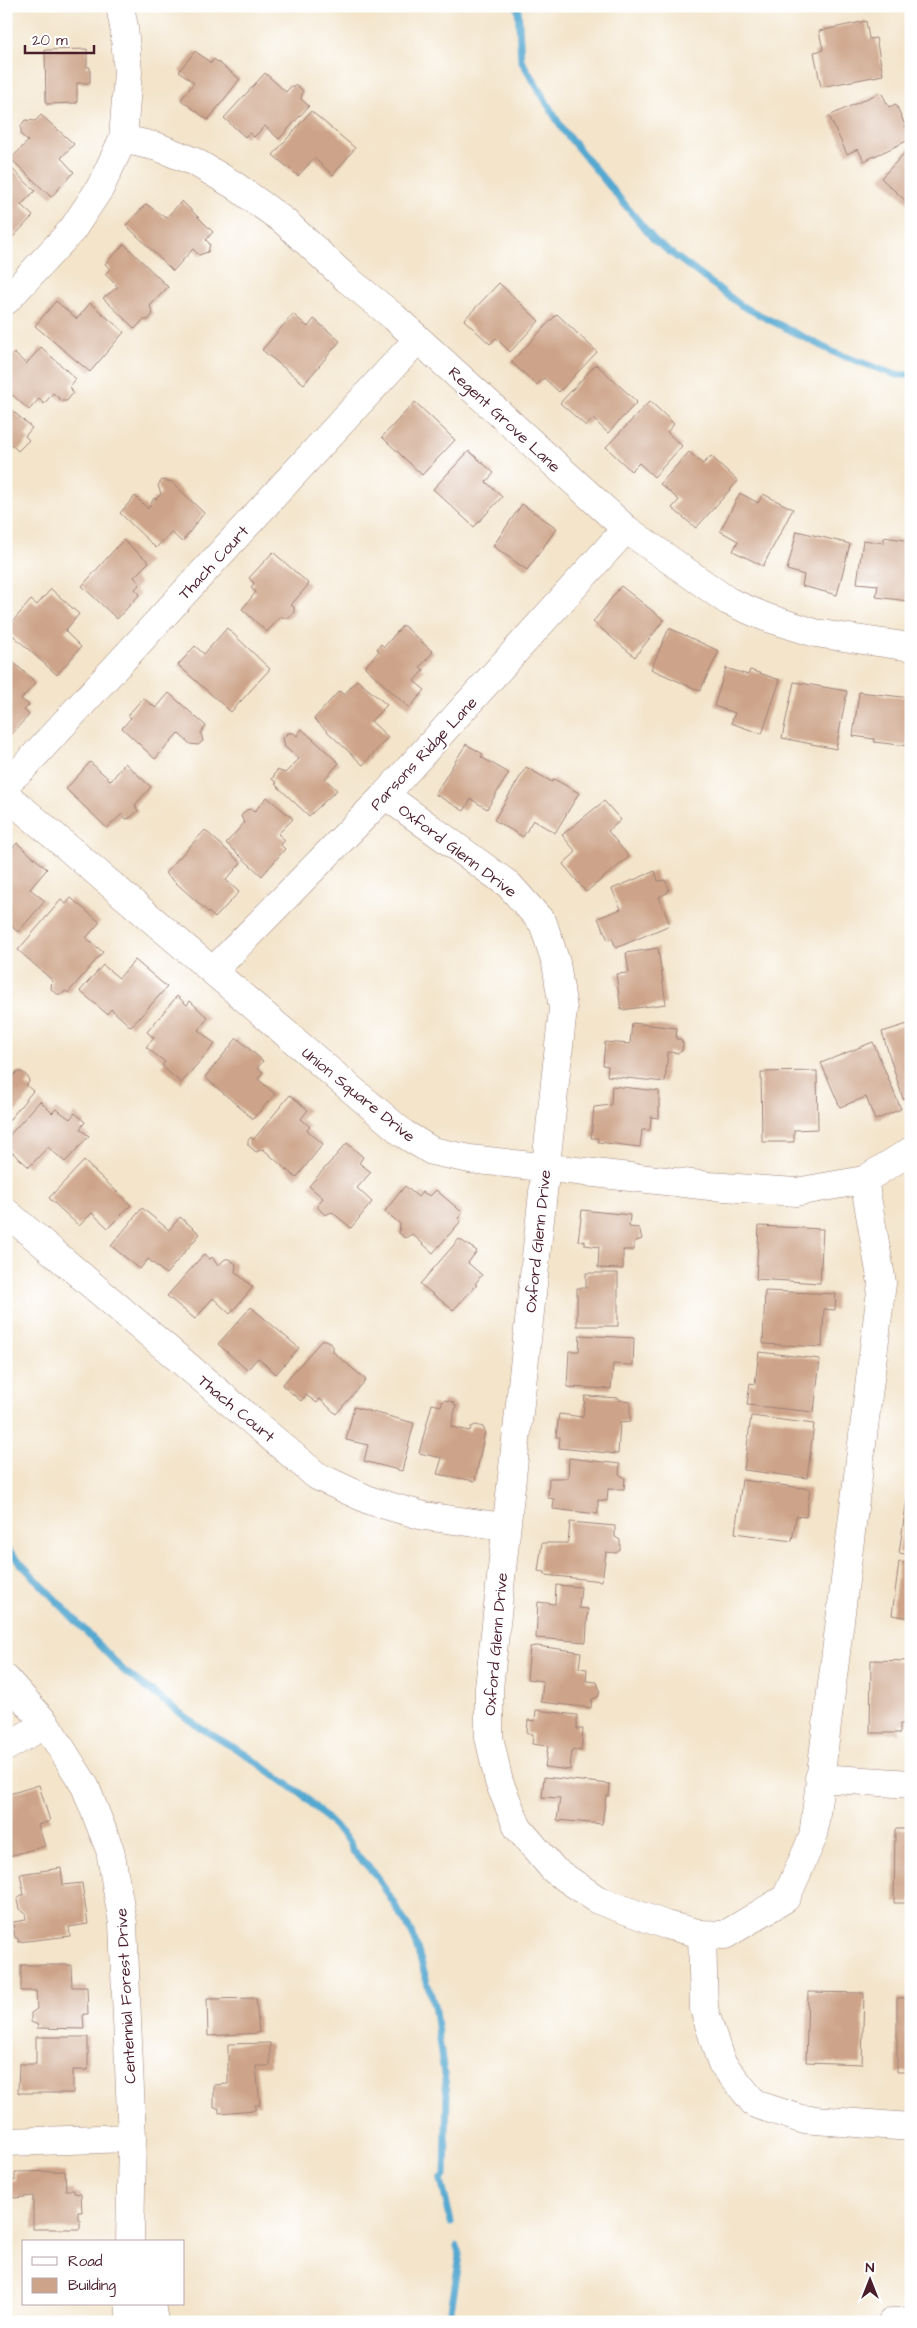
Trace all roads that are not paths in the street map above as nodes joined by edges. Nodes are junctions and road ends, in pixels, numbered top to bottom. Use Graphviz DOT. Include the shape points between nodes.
graph roads {
  1 [pos="120,6"];
  2 [pos="124,139"];
  3 [pos="6,301"];
  4 [pos="418,339"];
  5 [pos="626,529"];
  6 [pos="911,647"];
  7 [pos="6,783"];
  8 [pos="6,795"];
  9 [pos="385,795"];
  10 [pos="213,971"];
  11 [pos="911,1151"];
  12 [pos="545,1167"];
  13 [pos="864,1180"];
  14 [pos="6,1212"];
  15 [pos="506,1527"];
  16 [pos="6,1679"];
  17 [pos="46,1724"];
  18 [pos="6,1747"];
  19 [pos="820,1778"];
  20 [pos="911,1784"];
  21 [pos="702,1934"];
  22 [pos="911,2127"];
  23 [pos="132,2138"];
  24 [pos="6,2142"];
  25 [pos="134,2236"];
  26 [pos="130,2306"];
  27 [pos="152,2306"];
  28 [pos="911,2321"];
  29 [pos="130,2322"];
  30 [pos="155,2322"];
  31 [pos="892,2322"];
  1 -- 2 [label="street" via="128,72"];
  2 -- 3 [label="street" via="100,188 72,230"];
  2 -- 4 [label="street, Regent Grove Lane" via="158,147 234,184 284,221"];
  4 -- 5 [label="street, Regent Grove Lane"];
  4 -- 7 [label="street, Thach Court"];
  5 -- 6 [label="street, Regent Grove Lane" via="728,601 765,617 815,633"];
  5 -- 9 [label="street, Parsons Ridge Lane"];
  8 -- 10 [label="street, Union Square Drive"];
  9 -- 10 [label="street, Parsons Ridge Lane"];
  9 -- 12 [label="street, Oxford Glenn Drive" via="509,885 544,923 556,963 563,1010"];
  10 -- 12 [label="street, Union Square Drive" via="404,1134 432,1151 470,1159"];
  11 -- 13 [label="street, Union Square Drive"];
  12 -- 13 [label="street, Union Square Drive" via="710,1186 796,1192"];
  12 -- 15 [label="street, Oxford Glenn Drive"];
  13 -- 19 [label="street, Oxford Glenn Drive" via="882,1283"];
  14 -- 15 [label="street, Thach Court" via="316,1476 371,1501 424,1516"];
  15 -- 21 [label="street, Oxford Glenn Drive" via="489,1688 489,1737 499,1782 518,1828 554,1870 598,1900 666,1925"];
  16 -- 17 [label="street, Centennial Forest Drive"];
  17 -- 18 [label="street"];
  17 -- 23 [label="street, Centennial Forest Drive" via="86,1786 110,1850 123,1923"];
  19 -- 20 [label="street"];
  19 -- 21 [label="street, Oxford Glenn Drive" via="813,1837 786,1898 724,1935"];
  21 -- 22 [label="street" via="704,2009 721,2062 755,2104 801,2119"];
  23 -- 24 [label="street"];
  23 -- 25 [label="street, Centennial Forest Drive"];
  26 -- 29 [label="street"];
  27 -- 30 [label="street"];
  28 -- 31 [label="street"];
}
